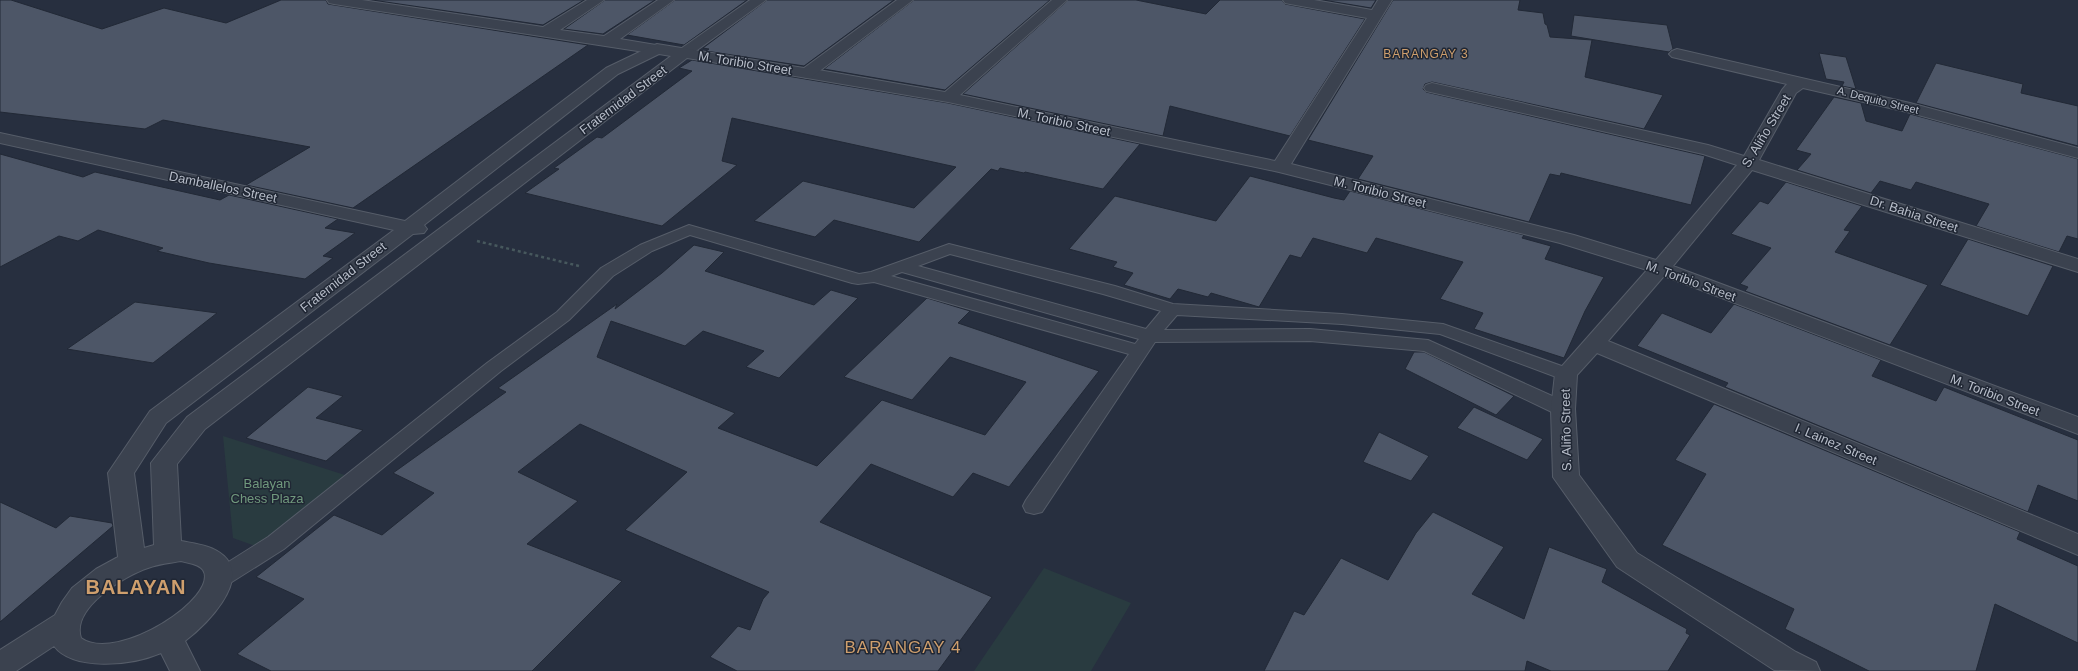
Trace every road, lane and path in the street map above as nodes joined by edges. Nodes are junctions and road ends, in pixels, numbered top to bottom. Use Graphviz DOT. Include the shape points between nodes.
graph roads {
  1 [pos="334,0"];
  2 [pos="597,0"];
  3 [pos="667,0"];
  4 [pos="759,0"];
  5 [pos="906,0"];
  6 [pos="1060,0"];
  7 [pos="1290,0"];
  8 [pos="1385,0"];
  9 [pos="1376,15"];
  10 [pos="546,32"];
  11 [pos="607,41"];
  12 [pos="657,49"];
  13 [pos="684,53"];
  14 [pos="1678,54"];
  15 [pos="807,73"];
  16 [pos="1800,82"];
  17 [pos="1432,88"];
  18 [pos="948,98"];
  19 [pos="0,138"];
  20 [pos="2078,153"];
  21 [pos="1749,162"];
  22 [pos="1280,167"];
  23 [pos="407,227"];
  24 [pos="446,234"];
  25 [pos="2078,266"];
  26 [pos="901,267"];
  27 [pos="1660,268"];
  28 [pos="607,272"];
  29 [pos="874,277"];
  30 [pos="1172,309"];
  31 [pos="1145,343"];
  32 [pos="1594,343"];
  33 [pos="1566,374"];
  34 [pos="1563,409"];
  35 [pos="2078,426"];
  36 [pos="1034,506"];
  37 [pos="2078,545"];
  38 [pos="168,552"];
  39 [pos="132,562"];
  40 [pos="218,579"];
  41 [pos="64,624"];
  42 [pos="168,636"];
  43 [pos="111,663"];
  44 [pos="0,666"];
  45 [pos="184,671"];
  46 [pos="1805,671"];
  1 -- 10 [label="street, M. Toribio Street"];
  2 -- 10 [label="street"];
  3 -- 11 [label="street"];
  4 -- 13 [label="street, Fraternidad Street"];
  5 -- 15 [label="street"];
  6 -- 18 [label="street"];
  7 -- 9 [label="street"];
  8 -- 9 [label="street"];
  9 -- 22 [label="street"];
  10 -- 11 [label="street, M. Toribio Street"];
  11 -- 12 [label="street, M. Toribio Street"];
  12 -- 13 [label="street, M. Toribio Street"];
  12 -- 23 [label="street, Fraternidad Street" via="612,71"];
  13 -- 15 [label="street, M. Toribio Street"];
  13 -- 24 [label="street, Fraternidad Street"];
  14 -- 16 [label="street, A. Dequito Street"];
  15 -- 18 [label="street, M. Toribio Street"];
  16 -- 20 [label="street, A. Dequito Street" via="1910,108"];
  16 -- 21 [label="street, S. Aliño Street" via="1790,90"];
  17 -- 21 [label="street, Dr. Bahia Street"];
  18 -- 22 [label="street, M. Toribio Street"];
  19 -- 23 [label="street, Damballelos Street"];
  21 -- 25 [label="street, Dr. Bahia Street"];
  21 -- 27 [label="street, S. Aliño Street"];
  22 -- 27 [label="street, M. Toribio Street" via="1567,239"];
  23 -- 24 [label="street, Damballelos Street"];
  23 -- 39 [label="street, Fraternidad Street" via="158,417 121,473"];
  24 -- 28 [label="path"];
  24 -- 38 [label="street, Fraternidad Street" via="196,423 164,463"];
  26 -- 29 [label="lane"];
  26 -- 30 [label="lane" via="949,249"];
  26 -- 31 [label="lane"];
  27 -- 32 [label="street, S. Aliño Street"];
  27 -- 35 [label="street, M. Toribio Street"];
  28 -- 29 [label="lane" via="646,248 689,230 858,279"];
  28 -- 40 [label="lane" via="563,316 494,367 276,543"];
  29 -- 31 [label="lane"];
  30 -- 31 [label="lane"];
  30 -- 33 [label="lane" via="1342,319 1444,329"];
  31 -- 34 [label="lane" via="1310,335 1428,346"];
  31 -- 36 [label="lane"];
  32 -- 33 [label="street, S. Aliño Street"];
  32 -- 37 [label="street, I. Lainez Street"];
  33 -- 34 [label="street, S. Aliño Street"];
  34 -- 46 [label="street, S. Aliño Street" via="1566,477 1627,560 1785,661"];
  38 -- 39 [label="street"];
  38 -- 40 [label="street" via="192,552 206,556 214,564"];
  39 -- 41 [label="street" via="88,590 72,607"];
  40 -- 42 [label="street" via="214,593 204,608"];
  41 -- 43 [label="street" via="65,639 74,650"];
  41 -- 44 [label="street"];
  42 -- 43 [label="street"];
  42 -- 45 [label="street"];
}
